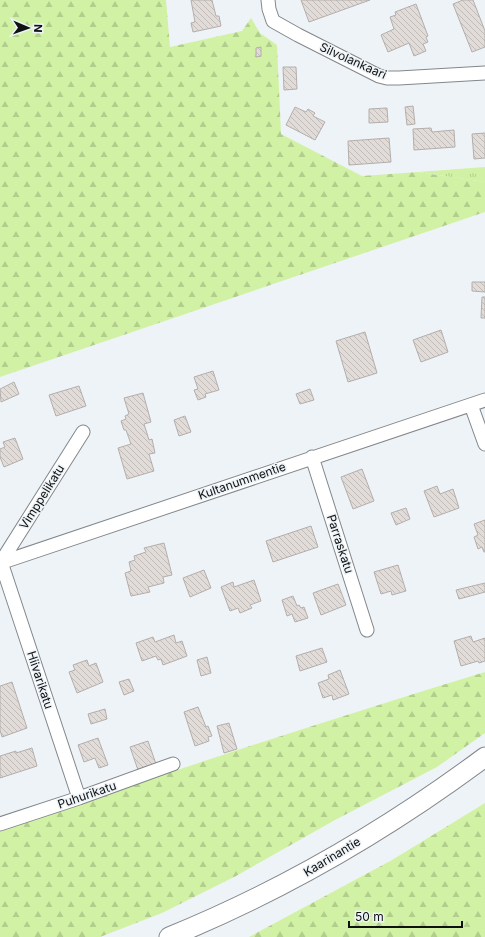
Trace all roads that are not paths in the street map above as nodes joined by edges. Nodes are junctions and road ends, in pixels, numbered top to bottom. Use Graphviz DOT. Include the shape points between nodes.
graph roads {
  1 [pos="268,0"];
  2 [pos="485,73"];
  3 [pos="485,400"];
  4 [pos="471,405"];
  5 [pos="83,432"];
  6 [pos="485,444"];
  7 [pos="312,457"];
  8 [pos="0,562"];
  9 [pos="367,630"];
  10 [pos="485,757"];
  11 [pos="174,764"];
  12 [pos="79,798"];
  13 [pos="0,824"];
  14 [pos="169,937"];
  1 -- 2 [label="street, Silvolankaari" via="268,9 273,21 380,76 398,78"];
  3 -- 4 [label="street, Kultanummentie"];
  4 -- 6 [label="street"];
  4 -- 7 [label="street, Kultanummentie"];
  5 -- 8 [label="street, Vimppelikatu"];
  7 -- 8 [label="street, Kultanummentie"];
  7 -- 9 [label="street, Parraskatu"];
  8 -- 12 [label="street, Hiivarikatu"];
  10 -- 14 [label="main road, Kaarinantie" via="393,821 292,880"];
  11 -- 12 [label="street, Puhurikatu"];
  12 -- 13 [label="street, Puhurikatu"];
}
